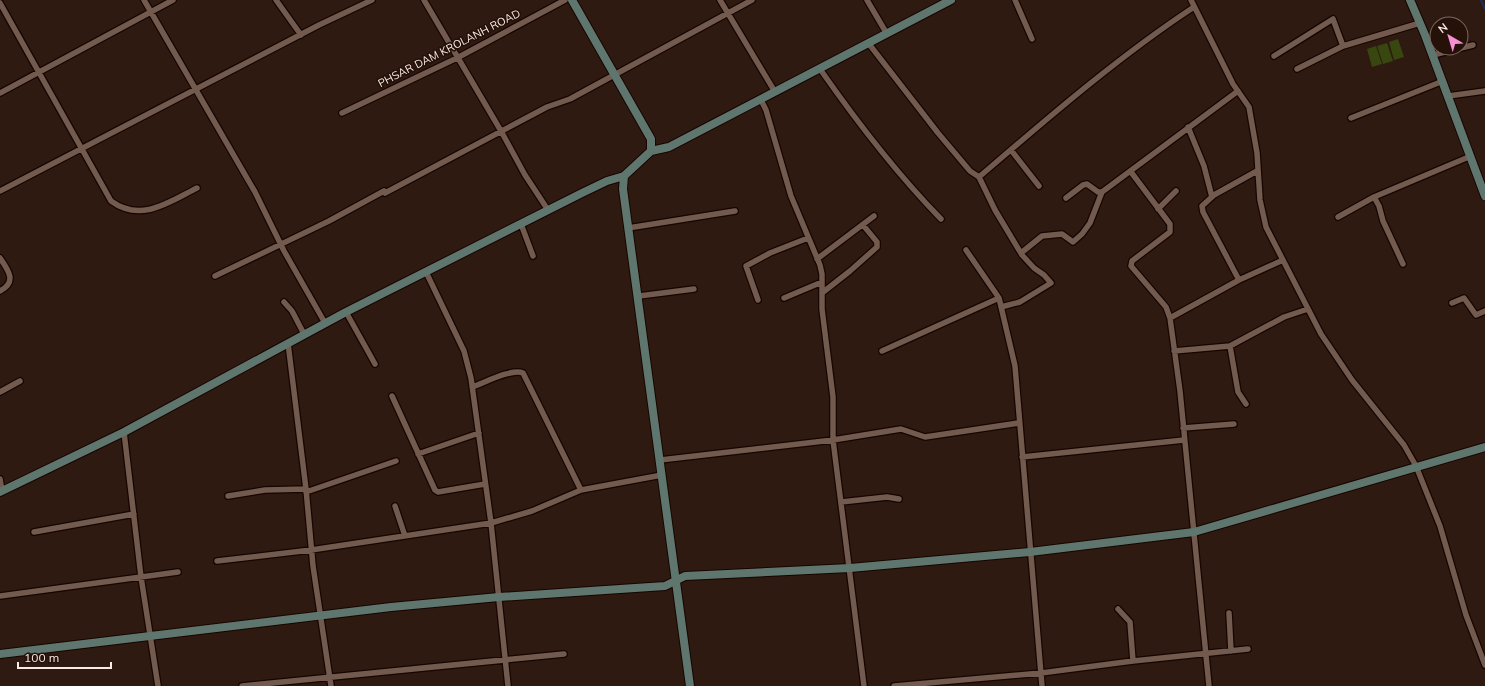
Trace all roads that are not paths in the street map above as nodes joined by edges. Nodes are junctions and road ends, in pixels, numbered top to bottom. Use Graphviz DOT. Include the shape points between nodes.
graph roads {
  1 [pos="144,0"];
  2 [pos="173,0"];
  3 [pos="276,0"];
  4 [pos="372,0"];
  5 [pos="424,0"];
  6 [pos="565,0"];
  7 [pos="572,0"];
  8 [pos="720,0"];
  9 [pos="752,0"];
  10 [pos="867,0"];
  11 [pos="951,0"];
  12 [pos="1015,0"];
  13 [pos="1191,0"];
  14 [pos="1410,0"];
  15 [pos="0,3"];
  16 [pos="1194,7"];
  17 [pos="150,12"];
  18 [pos="728,12"];
  19 [pos="1420,23"];
  20 [pos="887,34"];
  21 [pos="301,35"];
  22 [pos="1032,39"];
  23 [pos="869,44"];
  24 [pos="1429,45"];
  25 [pos="1473,45"];
  26 [pos="1343,46"];
  27 [pos="1469,46"];
  28 [pos="1274,56"];
  29 [pos="1433,56"];
  30 [pos="457,58"];
  31 [pos="820,69"];
  32 [pos="1296,69"];
  33 [pos="39,74"];
  34 [pos="615,74"];
  35 [pos="1443,81"];
  36 [pos="195,90"];
  37 [pos="1238,91"];
  38 [pos="1485,91"];
  39 [pos="775,92"];
  40 [pos="0,93"];
  41 [pos="1448,96"];
  42 [pos="761,100"];
  43 [pos="342,113"];
  44 [pos="1351,118"];
  45 [pos="1188,127"];
  46 [pos="501,131"];
  47 [pos="82,149"];
  48 [pos="1011,150"];
  49 [pos="651,152"];
  50 [pos="1471,156"];
  51 [pos="1257,171"];
  52 [pos="1131,172"];
  53 [pos="624,176"];
  54 [pos="979,177"];
  55 [pos="1039,186"];
  56 [pos="197,188"];
  57 [pos="0,191"];
  58 [pos="1176,191"];
  59 [pos="1102,192"];
  60 [pos="1485,196"];
  61 [pos="1212,197"];
  62 [pos="1374,197"];
  63 [pos="1066,198"];
  64 [pos="1158,209"];
  65 [pos="548,210"];
  66 [pos="735,211"];
  67 [pos="874,216"];
  68 [pos="1338,217"];
  69 [pos="941,219"];
  70 [pos="521,224"];
  71 [pos="863,225"];
  72 [pos="628,228"];
  73 [pos="808,238"];
  74 [pos="281,243"];
  75 [pos="966,250"];
  76 [pos="1021,253"];
  77 [pos="533,256"];
  78 [pos="0,258"];
  79 [pos="817,259"];
  80 [pos="1283,260"];
  81 [pos="1402,264"];
  82 [pos="426,272"];
  83 [pos="215,276"];
  84 [pos="1239,280"];
  85 [pos="822,282"];
  86 [pos="694,289"];
  87 [pos="0,291"];
  88 [pos="822,292"];
  89 [pos="639,296"];
  90 [pos="784,298"];
  91 [pos="999,298"];
  92 [pos="758,300"];
  93 [pos="284,302"];
  94 [pos="1452,303"];
  95 [pos="1001,307"];
  96 [pos="1308,309"];
  97 [pos="1485,311"];
  98 [pos="346,312"];
  99 [pos="1170,318"];
  100 [pos="325,323"];
  101 [pos="304,334"];
  102 [pos="288,343"];
  103 [pos="1230,346"];
  104 [pos="882,351"];
  105 [pos="1174,351"];
  106 [pos="374,364"];
  107 [pos="20,381"];
  108 [pos="472,387"];
  109 [pos="0,392"];
  110 [pos="392,396"];
  111 [pos="1246,404"];
  112 [pos="1019,423"];
  113 [pos="1234,424"];
  114 [pos="1183,428"];
  115 [pos="124,432"];
  116 [pos="479,433"];
  117 [pos="833,440"];
  118 [pos="1184,440"];
  119 [pos="1485,447"];
  120 [pos="418,454"];
  121 [pos="1022,457"];
  122 [pos="660,460"];
  123 [pos="396,461"];
  124 [pos="1416,466"];
  125 [pos="662,475"];
  126 [pos="0,478"];
  127 [pos="485,484"];
  128 [pos="306,490"];
  129 [pos="581,490"];
  130 [pos="1,491"];
  131 [pos="228,496"];
  132 [pos="899,499"];
  133 [pos="842,502"];
  134 [pos="395,506"];
  135 [pos="134,514"];
  136 [pos="491,523"];
  137 [pos="34,532"];
  138 [pos="1194,532"];
  139 [pos="405,536"];
  140 [pos="311,550"];
  141 [pos="1030,552"];
  142 [pos="217,561"];
  143 [pos="850,568"];
  144 [pos="178,572"];
  145 [pos="141,576"];
  146 [pos="676,582"];
  147 [pos="0,596"];
  148 [pos="499,597"];
  149 [pos="1118,609"];
  150 [pos="1229,613"];
  151 [pos="322,615"];
  152 [pos="151,636"];
  153 [pos="1248,649"];
  154 [pos="1231,651"];
  155 [pos="0,654"];
  156 [pos="564,654"];
  157 [pos="1206,654"];
  158 [pos="505,659"];
  159 [pos="1132,661"];
  160 [pos="1485,665"];
  161 [pos="1041,673"];
  162 [pos="330,677"];
  163 [pos="158,686"];
  164 [pos="242,686"];
  165 [pos="331,686"];
  166 [pos="508,686"];
  167 [pos="690,686"];
  168 [pos="864,686"];
  169 [pos="894,686"];
  170 [pos="1042,686"];
  171 [pos="1209,686"];
  1 -- 17 [label="street"];
  2 -- 17 [label="street"];
  3 -- 21 [label="street"];
  4 -- 21 [label="street"];
  5 -- 30 [label="street"];
  6 -- 30 [label="street, PHSAR DAM KROLANH ROAD"];
  7 -- 34 [label="street"];
  8 -- 18 [label="street"];
  9 -- 18 [label="street"];
  10 -- 20 [label="street"];
  11 -- 20 [label="street"];
  12 -- 22 [label="street"];
  13 -- 16 [label="street"];
  14 -- 19 [label="street"];
  15 -- 33 [label="street"];
  16 -- 37 [label="street"];
  16 -- 48 [label="street" via="1159,30"];
  17 -- 33 [label="street"];
  17 -- 36 [label="street"];
  18 -- 34 [label="street"];
  18 -- 39 [label="street"];
  19 -- 24 [label="street"];
  19 -- 26 [label="street"];
  20 -- 23 [label="street"];
  21 -- 36 [label="street"];
  23 -- 31 [label="street"];
  23 -- 54 [label="street" via="938,133 970,171"];
  25 -- 27 [label="street"];
  26 -- 28 [label="street" via="1333,19"];
  26 -- 32 [label="street"];
  29 -- 35 [label="street"];
  30 -- 43 [label="street, PHSAR DAM KROLANH ROAD"];
  30 -- 46 [label="street"];
  31 -- 39 [label="street"];
  31 -- 69 [label="street" via="851,114 916,194"];
  33 -- 40 [label="street"];
  33 -- 47 [label="street"];
  34 -- 46 [label="street" via="570,99 547,106"];
  34 -- 49 [label="street" via="648,133"];
  35 -- 41 [label="street"];
  35 -- 44 [label="street"];
  36 -- 47 [label="street"];
  36 -- 74 [label="street" via="255,192"];
  37 -- 45 [label="street"];
  37 -- 51 [label="street" via="1249,107"];
  38 -- 41 [label="street"];
  39 -- 42 [label="street"];
  41 -- 50 [label="street"];
  42 -- 49 [label="street" via="669,147"];
  42 -- 73 [label="street" via="791,196"];
  45 -- 52 [label="street"];
  45 -- 61 [label="street" via="1204,166"];
  46 -- 65 [label="street"];
  46 -- 74 [label="street" via="329,221"];
  47 -- 56 [label="street" via="107,196 121,207 148,211"];
  47 -- 57 [label="street"];
  48 -- 54 [label="street"];
  48 -- 55 [label="street"];
  49 -- 53 [label="street"];
  50 -- 60 [label="street"];
  50 -- 62 [label="street"];
  51 -- 61 [label="street"];
  51 -- 80 [label="street" via="1263,217"];
  52 -- 59 [label="street"];
  52 -- 64 [label="street"];
  53 -- 65 [label="street" via="607,181"];
  53 -- 72 [label="street"];
  54 -- 76 [label="street"];
  58 -- 64 [label="street"];
  59 -- 63 [label="street" via="1087,184"];
  59 -- 76 [label="street" via="1090,223 1073,242 1062,234 1042,236"];
  61 -- 84 [label="street" via="1202,206 1203,212"];
  62 -- 68 [label="street"];
  62 -- 81 [label="street"];
  64 -- 99 [label="street" via="1170,224 1170,232 1132,261 1131,266 1166,307"];
  65 -- 70 [label="street"];
  66 -- 72 [label="street"];
  67 -- 71 [label="street"];
  70 -- 77 [label="street"];
  70 -- 82 [label="street"];
  71 -- 79 [label="street"];
  71 -- 88 [label="street" via="877,242 877,246"];
  72 -- 89 [label="street"];
  73 -- 79 [label="street"];
  73 -- 92 [label="street" via="746,266"];
  74 -- 83 [label="street"];
  74 -- 100 [label="street"];
  75 -- 91 [label="street"];
  76 -- 95 [label="street" via="1051,283 1020,302"];
  78 -- 87 [label="street" via="10,275 10,281 7,288"];
  79 -- 85 [label="street"];
  80 -- 84 [label="street"];
  80 -- 96 [label="street"];
  82 -- 98 [label="street"];
  82 -- 108 [label="street" via="464,351"];
  84 -- 99 [label="street"];
  85 -- 88 [label="street"];
  85 -- 90 [label="street"];
  86 -- 89 [label="street"];
  88 -- 117 [label="street" via="833,397"];
  89 -- 122 [label="street"];
  91 -- 95 [label="street"];
  91 -- 104 [label="street"];
  93 -- 101 [label="street" via="292,311"];
  94 -- 97 [label="street" via="1464,298 1476,315"];
  95 -- 112 [label="street" via="1015,366"];
  96 -- 103 [label="street" via="1284,317"];
  96 -- 124 [label="street" via="1321,334 1352,380 1397,436"];
  98 -- 100 [label="street"];
  98 -- 106 [label="street"];
  99 -- 105 [label="street"];
  100 -- 101 [label="street"];
  101 -- 102 [label="street"];
  102 -- 115 [label="street"];
  102 -- 128 [label="street"];
  103 -- 105 [label="street"];
  103 -- 111 [label="street" via="1238,392"];
  105 -- 114 [label="street"];
  107 -- 109 [label="street"];
  108 -- 116 [label="street"];
  108 -- 129 [label="street" via="510,373 523,372"];
  110 -- 120 [label="street"];
  112 -- 117 [label="street" via="925,437 901,429"];
  112 -- 121 [label="street"];
  113 -- 114 [label="street"];
  114 -- 118 [label="street"];
  115 -- 130 [label="street"];
  115 -- 135 [label="street"];
  116 -- 120 [label="street"];
  116 -- 127 [label="street"];
  117 -- 122 [label="street"];
  117 -- 133 [label="street"];
  118 -- 121 [label="street"];
  118 -- 138 [label="street"];
  119 -- 124 [label="street"];
  120 -- 127 [label="street" via="436,491"];
  121 -- 141 [label="street"];
  122 -- 125 [label="street"];
  123 -- 128 [label="street"];
  124 -- 138 [label="street"];
  124 -- 160 [label="street" via="1440,526 1466,615"];
  125 -- 129 [label="street"];
  125 -- 146 [label="street"];
  126 -- 130 [label="street"];
  127 -- 136 [label="street"];
  128 -- 131 [label="street" via="266,490"];
  128 -- 140 [label="street"];
  129 -- 136 [label="street" via="532,511"];
  132 -- 133 [label="street"];
  133 -- 143 [label="street"];
  134 -- 139 [label="street"];
  135 -- 137 [label="street"];
  135 -- 145 [label="street"];
  136 -- 139 [label="street"];
  136 -- 148 [label="street"];
  138 -- 141 [label="street"];
  138 -- 157 [label="street"];
  139 -- 140 [label="street"];
  140 -- 142 [label="street"];
  140 -- 151 [label="street"];
  141 -- 143 [label="street"];
  141 -- 161 [label="street"];
  143 -- 146 [label="street" via="685,576"];
  143 -- 168 [label="street"];
  144 -- 145 [label="street"];
  145 -- 147 [label="street"];
  145 -- 152 [label="street"];
  146 -- 148 [label="street" via="665,586"];
  146 -- 167 [label="street"];
  148 -- 151 [label="street"];
  148 -- 158 [label="street"];
  149 -- 159 [label="street" via="1130,622"];
  150 -- 154 [label="street"];
  151 -- 152 [label="street"];
  151 -- 162 [label="street"];
  152 -- 155 [label="street"];
  152 -- 163 [label="street"];
  153 -- 154 [label="street"];
  154 -- 157 [label="street"];
  156 -- 158 [label="street"];
  157 -- 159 [label="street"];
  157 -- 171 [label="street"];
  158 -- 162 [label="street"];
  158 -- 166 [label="street"];
  159 -- 161 [label="street"];
  161 -- 169 [label="street"];
  161 -- 170 [label="street"];
  162 -- 164 [label="street"];
  162 -- 165 [label="street"];
}
